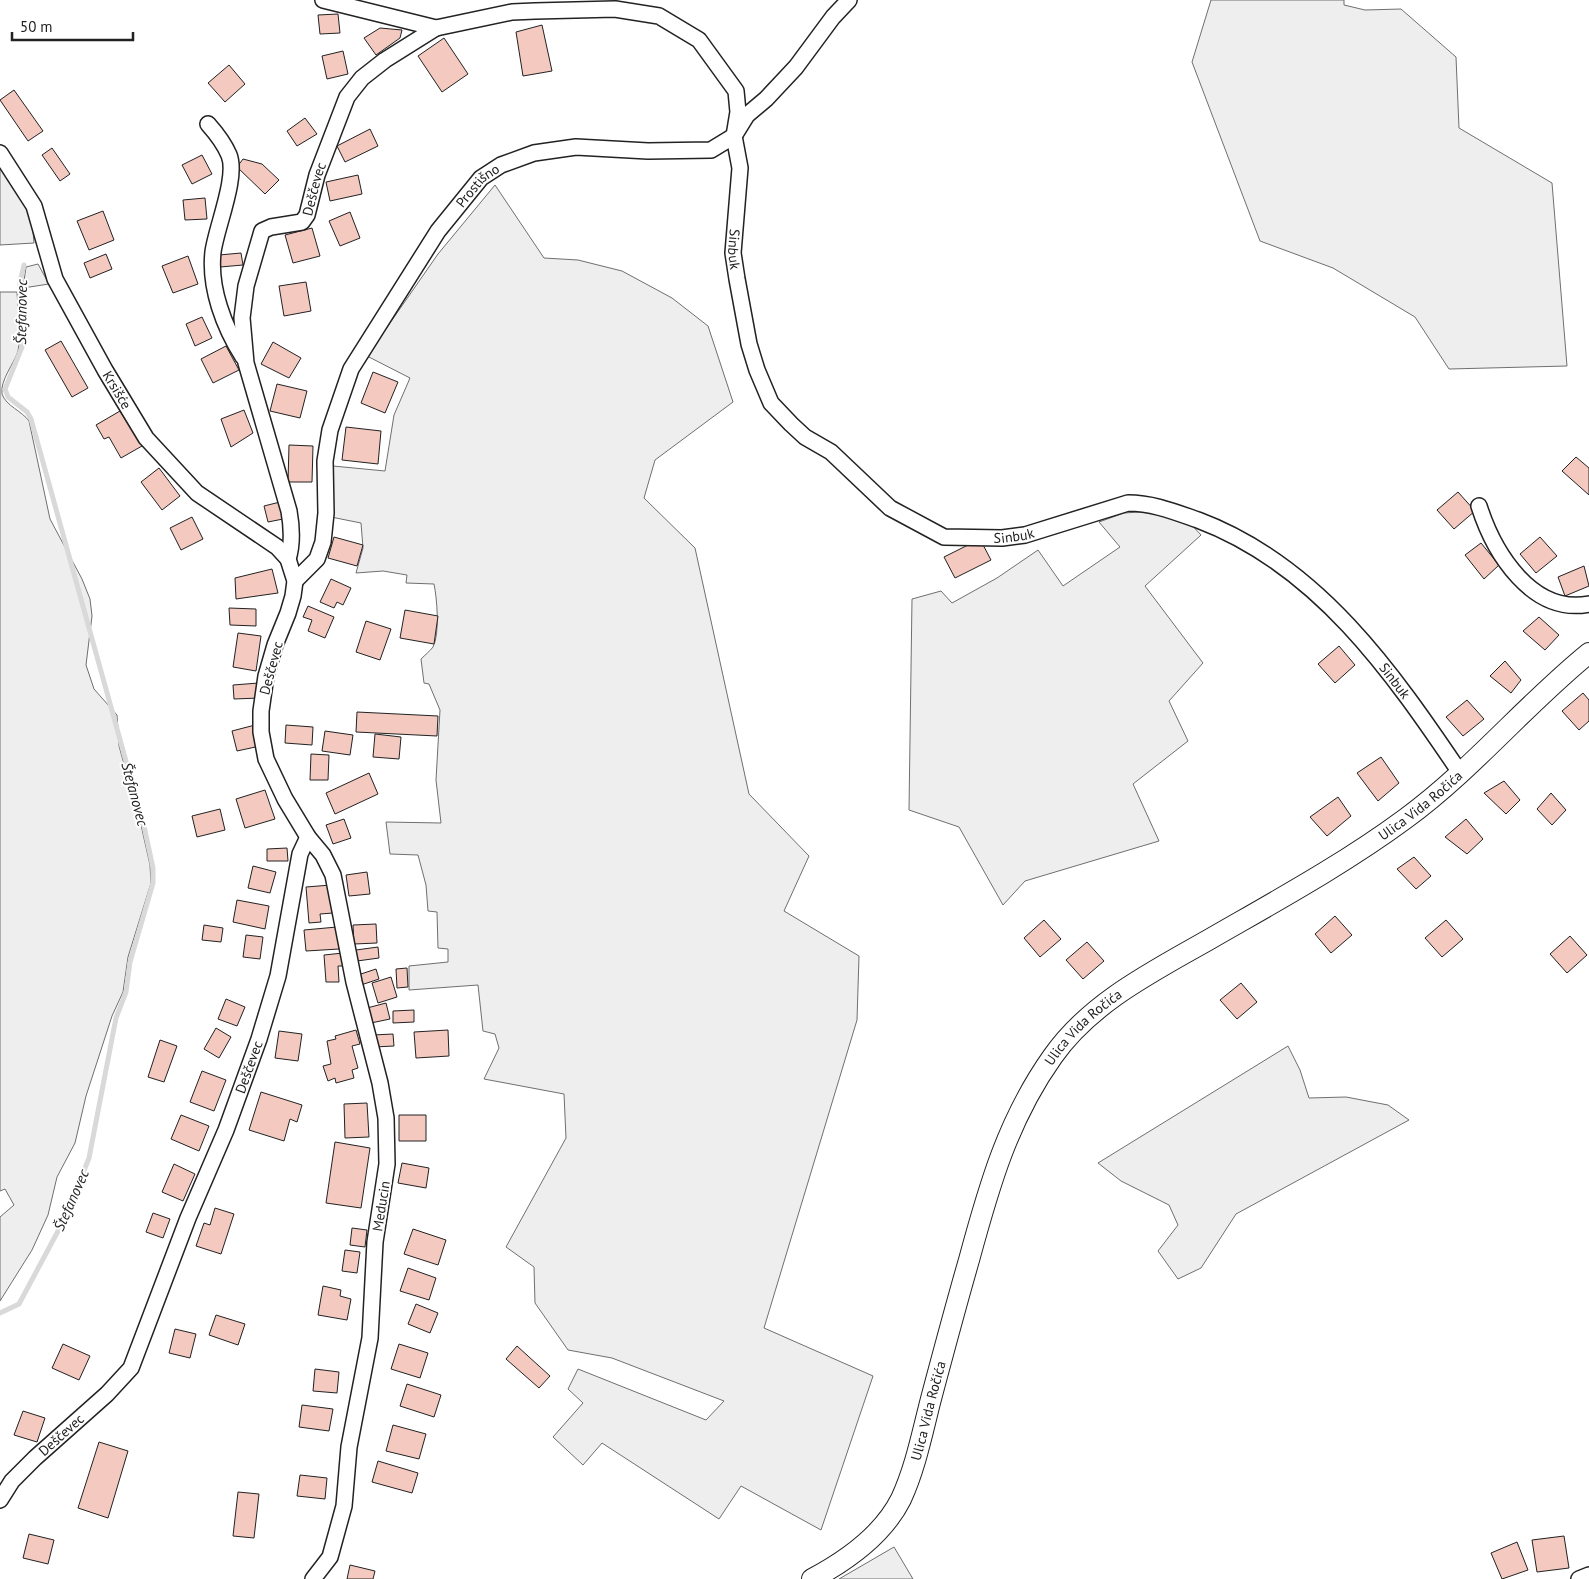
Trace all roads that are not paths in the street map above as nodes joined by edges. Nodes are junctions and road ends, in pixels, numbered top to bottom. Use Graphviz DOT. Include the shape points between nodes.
graph roads {
  1 [pos="323,0"];
  2 [pos="850,0"];
  3 [pos="516,6"];
  4 [pos="436,28"];
  5 [pos="208,124"];
  6 [pos="734,136"];
  7 [pos="0,153"];
  8 [pos="246,363"];
  9 [pos="1479,506"];
  10 [pos="288,560"];
  11 [pos="295,581"];
  12 [pos="1589,604"];
  13 [pos="1589,653"];
  14 [pos="1461,774"];
  15 [pos="308,837"];
  16 [pos="0,1500"];
  17 [pos="1589,1575"];
  18 [pos="312,1579"];
  19 [pos="812,1579"];
  20 [pos="1578,1579"];
  1 -- 4 [label="street"];
  2 -- 6 [label="street, Prostišno" via="833,17 796,67 747,115"];
  3 -- 4 [label="street, Sinbuk"];
  3 -- 6 [label="street, Sinbuk" via="615,9 659,16 699,40 725,73 736,91 738,112"];
  4 -- 8 [label="street, Deščevec" via="385,60 362,78 347,97 302,222 262,231 246,286 242,318"];
  5 -- 8 [label="street, Deščevec" via="230,157 230,180 213,253 214,284 225,323"];
  6 -- 11 [label="street, Prostišno" via="711,150 576,147 534,152 501,165 481,178 438,231 351,369 339,399 326,453 324,542 317,559"];
  6 -- 14 [label="street, Sinbuk" via="740,168 734,253 749,344 772,403 798,430 831,452 890,508 944,537 990,539 1025,534 1128,503 1145,503 1240,538 1294,575 1359,636 1411,700"];
  7 -- 10 [label="street, Krsišće" via="34,206 55,279 146,438 197,494 277,547"];
  8 -- 10 [label="street, Deščevec" via="289,512 292,527"];
  9 -- 12 [label="street" via="1488,532 1520,578 1553,604 1577,607"];
  10 -- 11 [label="street, Krsišće"];
  11 -- 15 [label="street, Deščevec" via="291,605 266,676 260,732 266,759"];
  13 -- 14 [label="main road, Ulica Vida Ročića" via="1553,682"];
  14 -- 19 [label="main road, Ulica Vida Ročića" via="1405,819 1301,886 1137,981 1091,1014 1054,1053 1021,1105 987,1193 917,1450 900,1500 877,1532 839,1565"];
  15 -- 16 [label="street, Deščevec" via="300,854 278,976 259,1039 131,1368 12,1481"];
  15 -- 18 [label="street, Meducin" via="323,855 333,875 354,982 380,1083 386,1118 387,1164 375,1242 370,1338 349,1447 344,1506 330,1557"];
  17 -- 20 [label="street"];
}
